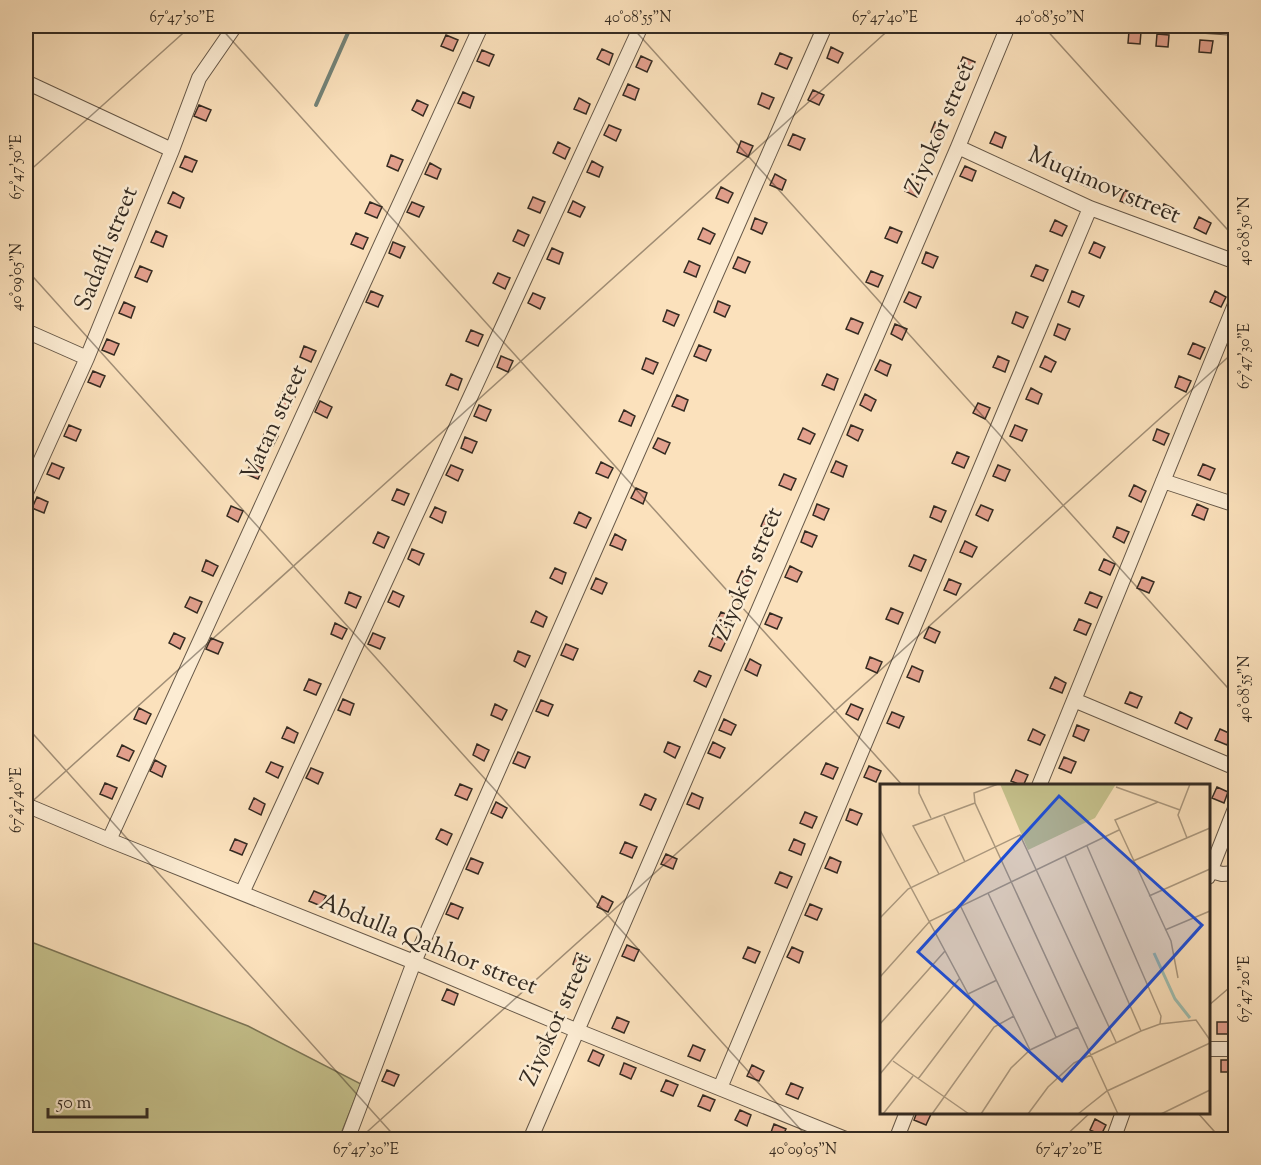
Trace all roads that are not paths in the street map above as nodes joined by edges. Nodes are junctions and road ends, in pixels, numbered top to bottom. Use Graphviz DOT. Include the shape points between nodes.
graph roads {
  1 [pos="235,26"];
  2 [pos="482,26"];
  3 [pos="641,26"];
  4 [pos="825,26"];
  5 [pos="1008,26"];
  6 [pos="1206,26"];
  7 [pos="1236,28"];
  8 [pos="26,81"];
  9 [pos="958,147"];
  10 [pos="172,150"];
  11 [pos="1090,208"];
  12 [pos="1236,262"];
  13 [pos="1236,302"];
  14 [pos="26,330"];
  15 [pos="87,358"];
  16 [pos="1163,481"];
  17 [pos="26,493"];
  18 [pos="1236,505"];
  19 [pos="1074,700"];
  20 [pos="1236,768"];
  21 [pos="1040,784"];
  22 [pos="26,805"];
  23 [pos="1236,806"];
  24 [pos="109,840"];
  25 [pos="1236,873"];
  26 [pos="1210,874"];
  27 [pos="242,893"];
  28 [pos="414,962"];
  29 [pos="578,1031"];
  30 [pos="1210,1049"];
  31 [pos="1236,1049"];
  32 [pos="720,1088"];
  33 [pos="907,1114"];
  34 [pos="1123,1114"];
  35 [pos="347,1140"];
  36 [pos="530,1140"];
  37 [pos="848,1140"];
  38 [pos="896,1140"];
  39 [pos="1113,1140"];
  1 -- 10 [label="street, Sadafli street" via="199,78"];
  2 -- 24 [label="street, Vatan street"];
  3 -- 27 [label="street"];
  4 -- 28 [label="street"];
  5 -- 9 [label="street, Ziyokor street"];
  6 -- 7 [label="street"];
  8 -- 10 [label="street"];
  9 -- 11 [label="street, Muqimov street"];
  9 -- 29 [label="street, Ziyokor street"];
  10 -- 15 [label="street, Sadafli street"];
  11 -- 12 [label="street, Muqimov street"];
  11 -- 32 [label="street"];
  13 -- 16 [label="street"];
  14 -- 15 [label="street"];
  15 -- 17 [label="street, Sadafli street"];
  16 -- 18 [label="street"];
  16 -- 19 [label="street"];
  19 -- 20 [label="street"];
  19 -- 21 [label="street"];
  22 -- 24 [label="street, Abdulla Qahhor street"];
  23 -- 26 [label="street"];
  24 -- 27 [label="street, Abdulla Qahhor street"];
  25 -- 26 [label="street"];
  27 -- 28 [label="street, Abdulla Qahhor street"];
  28 -- 29 [label="street, Abdulla Qahhor street"];
  28 -- 35 [label="street"];
  29 -- 32 [label="street, Abdulla Qahhor street"];
  29 -- 36 [label="street, Ziyokor street"];
  30 -- 31 [label="street"];
  32 -- 37 [label="street, Abdulla Qahhor street"];
  33 -- 38 [label="street"];
  34 -- 39 [label="street"];
}
